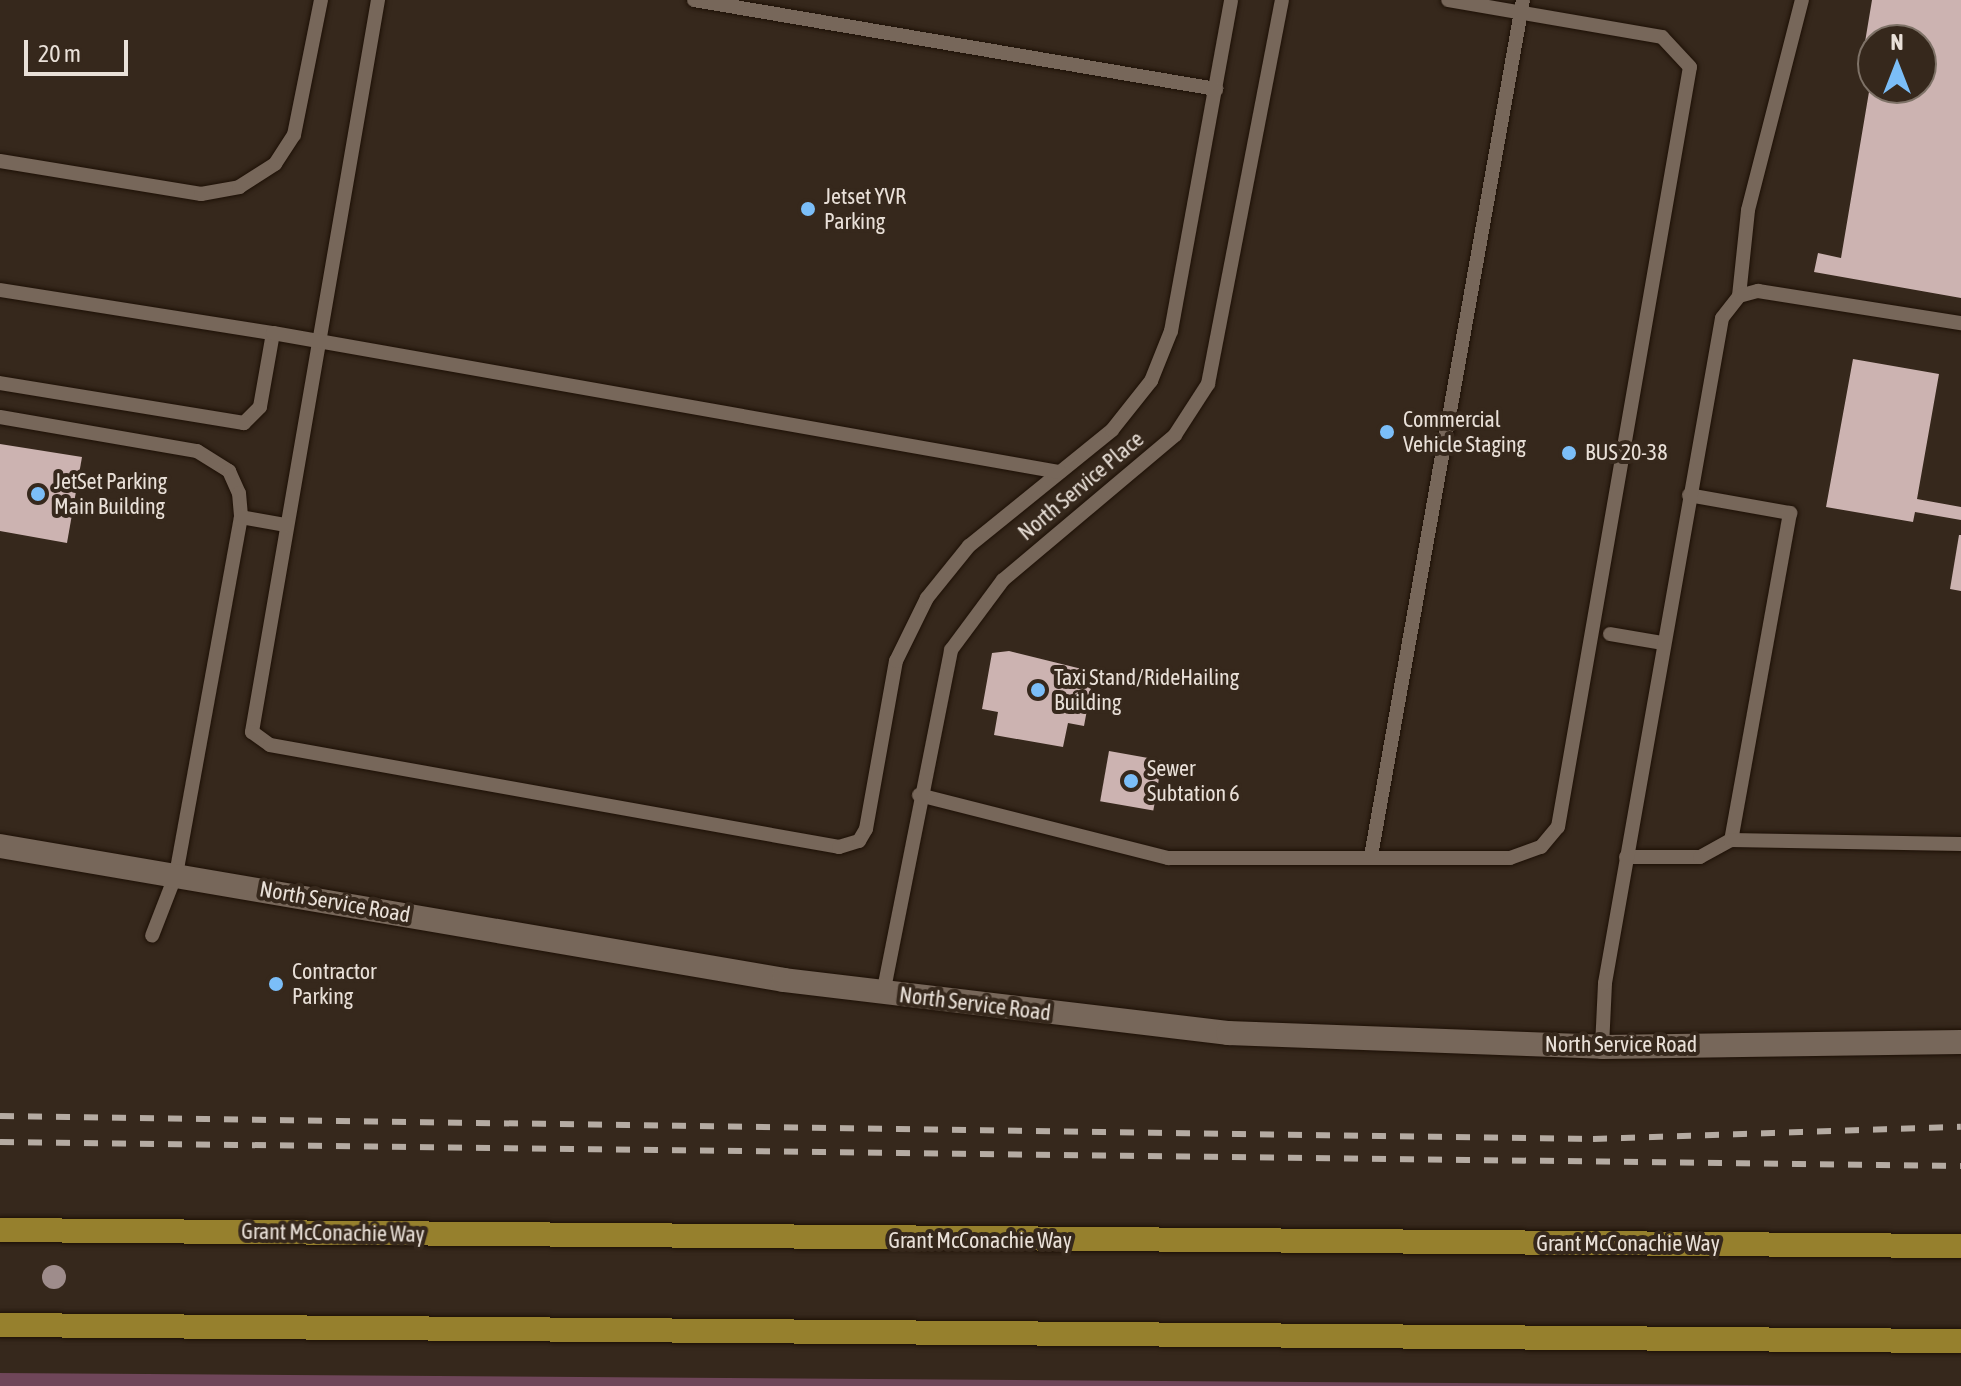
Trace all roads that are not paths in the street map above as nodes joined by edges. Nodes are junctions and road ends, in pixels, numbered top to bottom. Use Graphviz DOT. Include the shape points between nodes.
graph roads {
  1 [pos="321,0"];
  2 [pos="378,0"];
  3 [pos="694,0"];
  4 [pos="1231,0"];
  5 [pos="1282,0"];
  6 [pos="1448,0"];
  7 [pos="1802,0"];
  8 [pos="1522,6"];
  9 [pos="1216,89"];
  10 [pos="0,161"];
  11 [pos="0,290"];
  12 [pos="1739,296"];
  13 [pos="1961,323"];
  14 [pos="273,333"];
  15 [pos="318,342"];
  16 [pos="0,383"];
  17 [pos="0,417"];
  18 [pos="1060,472"];
  19 [pos="1689,495"];
  20 [pos="241,517"];
  21 [pos="286,525"];
  22 [pos="1610,634"];
  23 [pos="1662,643"];
  24 [pos="919,795"];
  25 [pos="1731,840"];
  26 [pos="1961,844"];
  27 [pos="0,846"];
  28 [pos="1371,856"];
  29 [pos="1626,857"];
  30 [pos="176,874"];
  31 [pos="152,936"];
  32 [pos="883,994"];
  33 [pos="1961,1042"];
  34 [pos="1602,1047"];
  35 [pos="0,1230"];
  36 [pos="1961,1246"];
  37 [pos="0,1325"];
  38 [pos="1961,1341"];
  1 -- 10 [label="lane" via="294,135 275,164 239,187 181,192"];
  2 -- 15 [label="lane"];
  3 -- 9 [label="lane"];
  4 -- 9 [label="lane"];
  5 -- 24 [label="lane, North Service Place" via="1208,384 1175,435 981,603 943,673"];
  6 -- 8 [label="lane"];
  7 -- 12 [label="lane" via="1748,210"];
  8 -- 28 [label="lane"];
  8 -- 28 [label="lane" via="1662,37 1690,67 1566,795 1558,827 1528,855"];
  9 -- 18 [label="lane" via="1164,353 1133,409"];
  11 -- 14 [label="lane"];
  12 -- 13 [label="lane" via="1783,293"];
  12 -- 19 [label="lane" via="1719,328"];
  14 -- 15 [label="lane"];
  14 -- 16 [label="lane" via="260,407 244,423"];
  15 -- 18 [label="lane"];
  15 -- 21 [label="lane"];
  17 -- 20 [label="lane" via="209,456 235,483"];
  18 -- 21 [label="lane" via="969,546 915,619 896,661 866,829 847,846 262,742 251,718"];
  19 -- 23 [label="lane"];
  19 -- 25 [label="lane" via="1790,513"];
  20 -- 21 [label="lane"];
  20 -- 30 [label="lane"];
  22 -- 23 [label="lane"];
  23 -- 29 [label="lane"];
  24 -- 28 [label="lane" via="1177,858"];
  24 -- 32 [label="lane, North Service Place"];
  25 -- 26 [label="lane"];
  25 -- 29 [label="lane" via="1700,857"];
  27 -- 30 [label="street, North Service Road"];
  29 -- 34 [label="lane"];
  30 -- 31 [label="lane"];
  30 -- 32 [label="street, North Service Road"];
  32 -- 34 [label="street, North Service Road" via="1228,1033"];
  33 -- 34 [label="street, North Service Road"];
  35 -- 36 [label="main road, Grant McConachie Way"];
  37 -- 38 [label="main road"];
}
